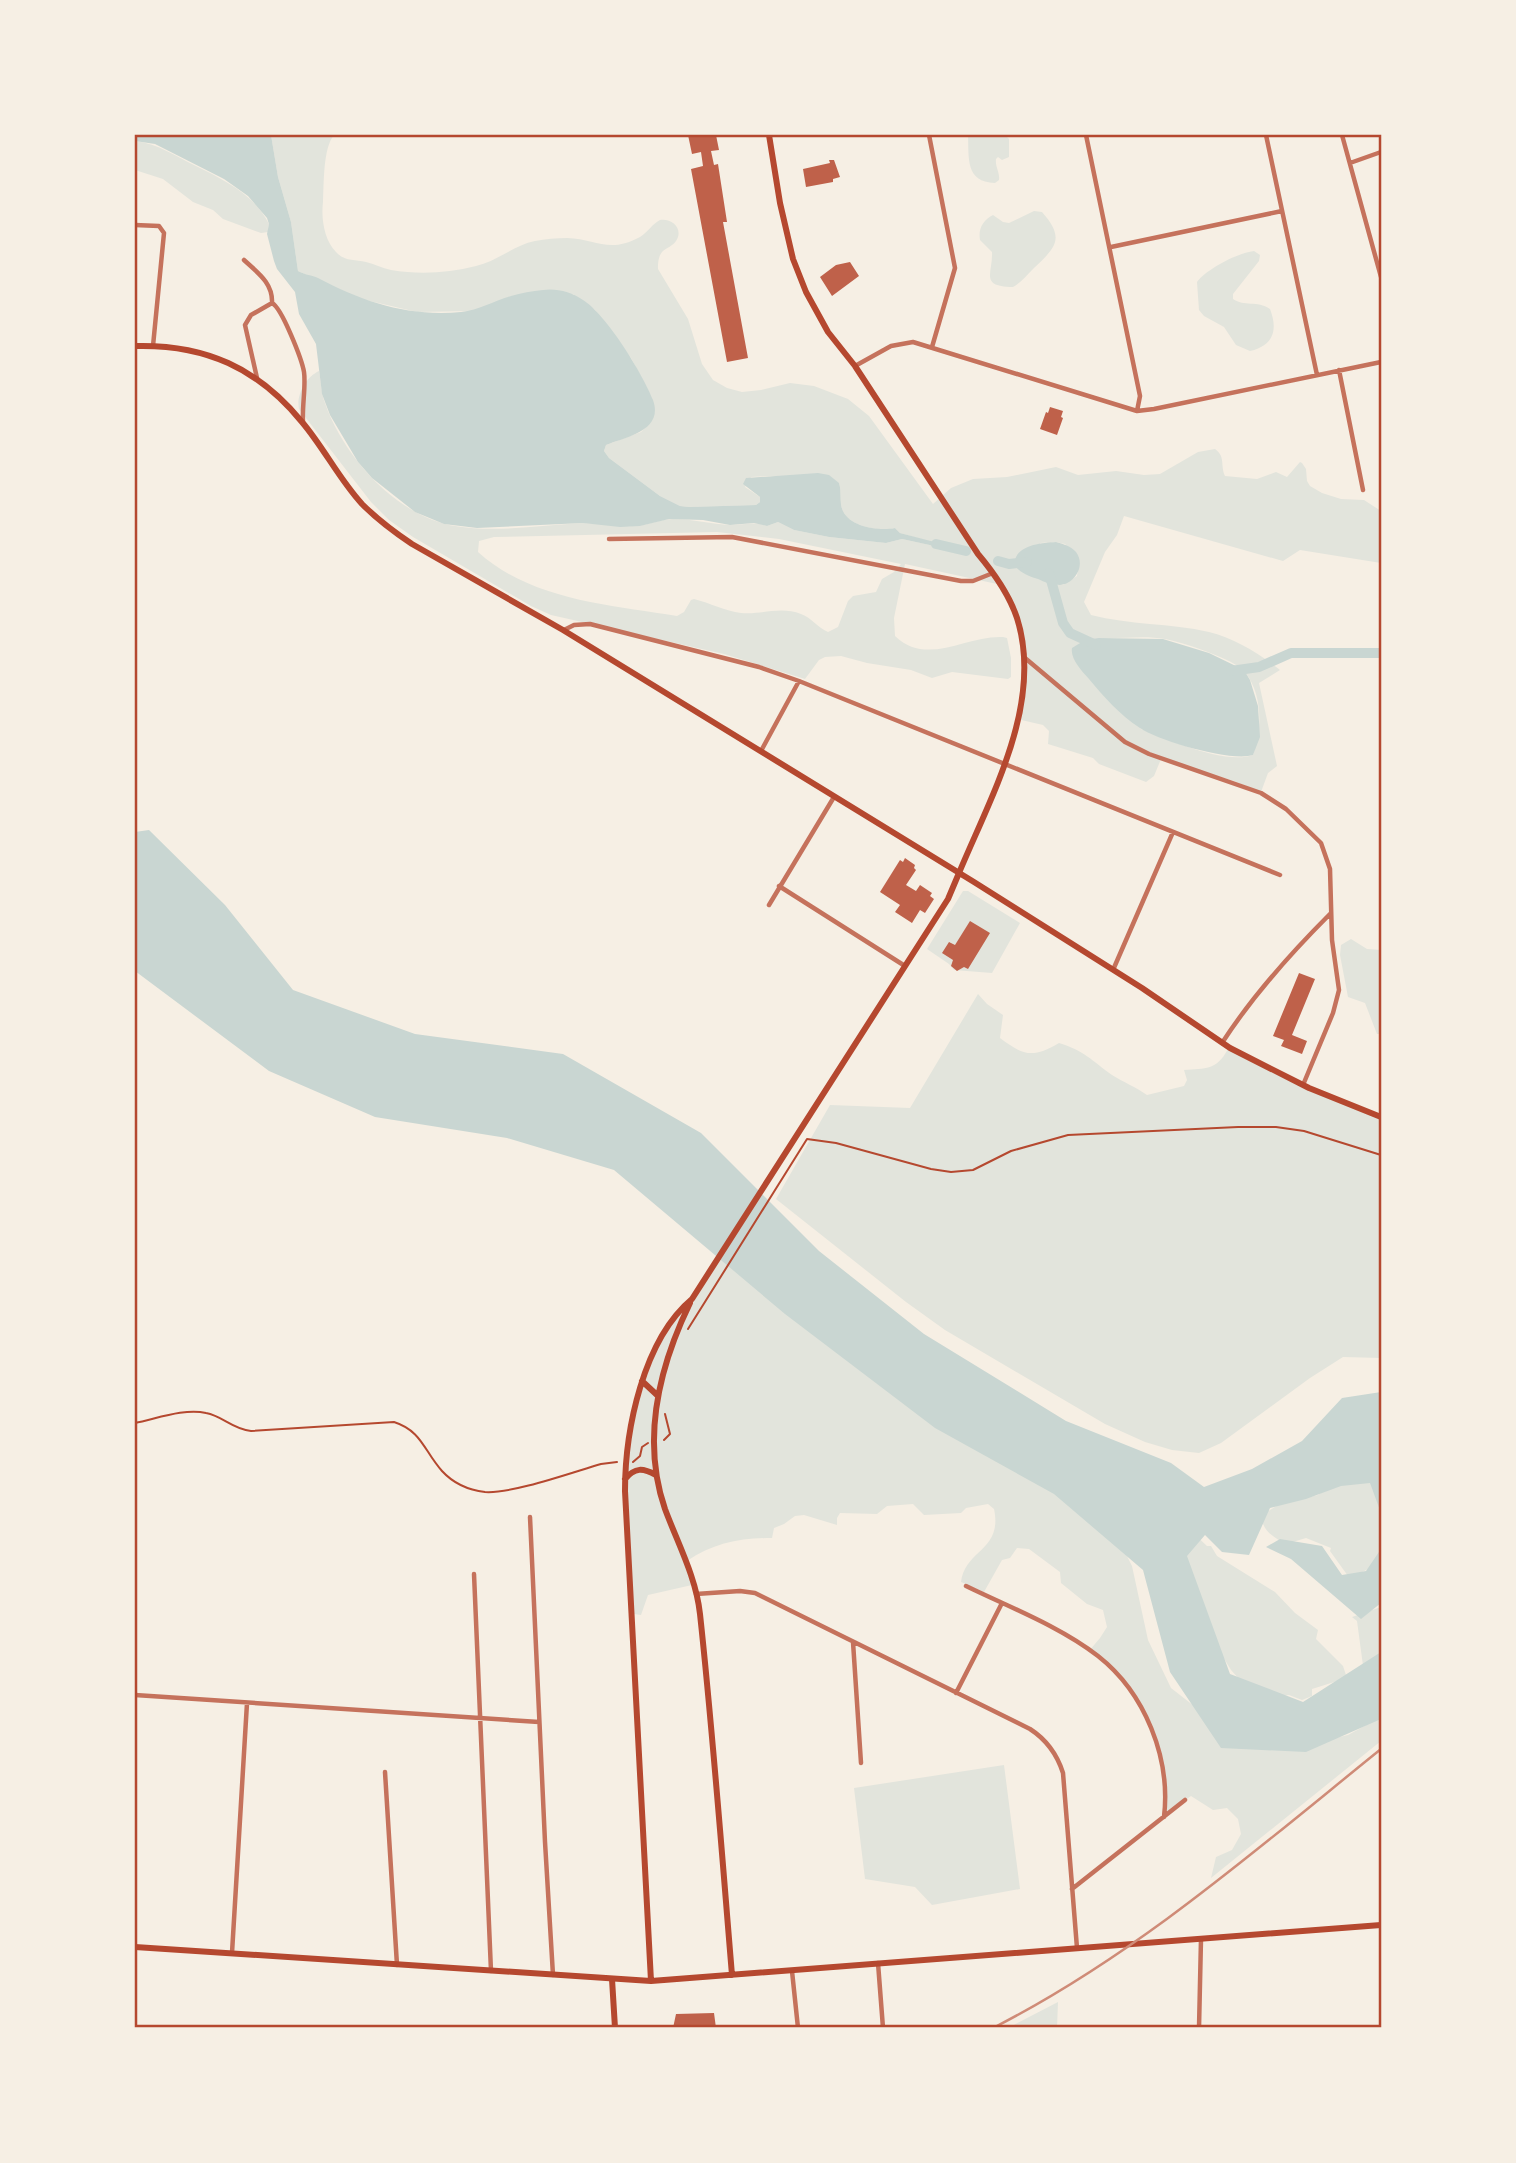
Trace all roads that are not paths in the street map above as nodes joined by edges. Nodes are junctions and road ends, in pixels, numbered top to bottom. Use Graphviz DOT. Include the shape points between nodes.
graph roads {
  1 [pos="769,135"];
  2 [pos="929,135"];
  3 [pos="1086,135"];
  4 [pos="1266,135"];
  5 [pos="1342,135"];
  6 [pos="1381,152"];
  7 [pos="1350,163"];
  8 [pos="1282,211"];
  9 [pos="135,225"];
  10 [pos="1111,247"];
  11 [pos="1379,257"];
  12 [pos="244,260"];
  13 [pos="1381,277"];
  14 [pos="272,303"];
  15 [pos="135,346"];
  16 [pos="153,346"];
  17 [pos="932,347"];
  18 [pos="1381,362"];
  19 [pos="855,366"];
  20 [pos="1339,370"];
  21 [pos="1317,375"];
  22 [pos="257,378"];
  23 [pos="1137,411"];
  24 [pos="303,422"];
  25 [pos="1363,490"];
  26 [pos="609,540"];
  27 [pos="993,573"];
  28 [pos="563,631"];
  29 [pos="1024,658"];
  30 [pos="799,681"];
  31 [pos="761,752"];
  32 [pos="1004,764"];
  33 [pos="834,797"];
  34 [pos="1173,832"];
  35 [pos="959,873"];
  36 [pos="1280,874"];
  37 [pos="779,887"];
  38 [pos="769,905"];
  39 [pos="1331,914"];
  40 [pos="905,966"];
  41 [pos="1113,970"];
  42 [pos="1222,1043"];
  43 [pos="1303,1085"];
  44 [pos="1381,1116"];
  45 [pos="692,1299"];
  46 [pos="642,1381"];
  47 [pos="657,1395"];
  48 [pos="656,1475"];
  49 [pos="625,1479"];
  50 [pos="530,1517"];
  51 [pos="474,1574"];
  52 [pos="966,1586"];
  53 [pos="696,1594"];
  54 [pos="1002,1604"];
  55 [pos="853,1642"];
  56 [pos="956,1693"];
  57 [pos="135,1695"];
  58 [pos="247,1703"];
  59 [pos="481,1718"];
  60 [pos="539,1722"];
  61 [pos="861,1763"];
  62 [pos="385,1772"];
  63 [pos="1185,1800"];
  64 [pos="1164,1817"];
  65 [pos="1072,1890"];
  66 [pos="1381,1925"];
  67 [pos="1201,1938"];
  68 [pos="135,1947"];
  69 [pos="1077,1948"];
  70 [pos="232,1953"];
  71 [pos="878,1963"];
  72 [pos="397,1965"];
  73 [pos="491,1971"];
  74 [pos="792,1971"];
  75 [pos="732,1975"];
  76 [pos="553,1976"];
  77 [pos="612,1979"];
  78 [pos="651,1981"];
  79 [pos="615,2028"];
  80 [pos="798,2028"];
  81 [pos="883,2028"];
  82 [pos="1199,2028"];
  1 -- 19 [label="main road" via="796,269 828,332"];
  2 -- 17 [label="street" via="955,268"];
  3 -- 10 [label="street"];
  4 -- 8 [label="street"];
  5 -- 7 [label="street"];
  6 -- 7 [label="street"];
  7 -- 11 [label="street"];
  8 -- 10 [label="street"];
  8 -- 21 [label="street"];
  9 -- 16 [label="street" via="161,227 164,233"];
  10 -- 23 [label="street" via="1140,396"];
  11 -- 13 [label="street"];
  12 -- 14 [label="street" via="266,280"];
  14 -- 22 [label="street" via="251,315 245,325"];
  14 -- 24 [label="street" via="284,319 304,374"];
  15 -- 16 [label="main road"];
  16 -- 22 [label="main road" via="206,355"];
  17 -- 19 [label="street" via="899,343"];
  17 -- 23 [label="street"];
  18 -- 20 [label="street"];
  19 -- 27 [label="main road"];
  20 -- 21 [label="street"];
  20 -- 25 [label="street"];
  21 -- 23 [label="street"];
  22 -- 24 [label="main road"];
  24 -- 28 [label="main road" via="355,495 394,532"];
  26 -- 27 [label="street" via="732,537 961,581"];
  27 -- 29 [label="main road" via="1017,617"];
  28 -- 30 [label="street" via="590,624"];
  28 -- 31 [label="main road"];
  29 -- 32 [label="main road" via="1022,706"];
  29 -- 39 [label="street" via="1125,742 1248,787 1286,809 1316,837 1327,855"];
  30 -- 31 [label="street"];
  30 -- 32 [label="street"];
  31 -- 33 [label="main road"];
  32 -- 34 [label="street"];
  32 -- 35 [label="main road"];
  33 -- 35 [label="main road"];
  33 -- 37 [label="street"];
  34 -- 36 [label="street"];
  34 -- 41 [label="street"];
  35 -- 40 [label="main road" via="948,899"];
  35 -- 41 [label="main road"];
  37 -- 38 [label="street"];
  37 -- 40 [label="street"];
  39 -- 42 [label="street" via="1254,997"];
  39 -- 43 [label="street" via="1339,990"];
  40 -- 45 [label="main road"];
  41 -- 42 [label="main road"];
  42 -- 43 [label="main road"];
  43 -- 44 [label="main road"];
  45 -- 46 [label="main road" via="675,1318"];
  45 -- 47 [label="main road" via="675,1335"];
  46 -- 47 [label="main road"];
  46 -- 49 [label="main road" via="629,1428"];
  47 -- 48 [label="main road"];
  48 -- 49 [label="main road" via="638,1469"];
  48 -- 53 [label="main road"];
  49 -- 78 [label="main road"];
  50 -- 60 [label="street"];
  51 -- 59 [label="street"];
  52 -- 54 [label="street"];
  53 -- 55 [label="street" via="755,1593"];
  53 -- 75 [label="main road"];
  54 -- 56 [label="street"];
  54 -- 64 [label="street" via="1089,1650 1124,1683 1156,1738"];
  55 -- 56 [label="street"];
  55 -- 61 [label="street"];
  56 -- 65 [label="street" via="1030,1729 1057,1757 1065,1786"];
  57 -- 58 [label="street"];
  58 -- 59 [label="street"];
  58 -- 70 [label="street"];
  59 -- 60 [label="street"];
  59 -- 73 [label="street"];
  60 -- 76 [label="street"];
  62 -- 72 [label="street"];
  63 -- 64 [label="street"];
  64 -- 65 [label="street"];
  65 -- 69 [label="street"];
  66 -- 67 [label="main road"];
  67 -- 69 [label="main road"];
  67 -- 82 [label="street"];
  68 -- 70 [label="main road"];
  69 -- 71 [label="main road"];
  70 -- 72 [label="main road"];
  71 -- 74 [label="main road"];
  71 -- 81 [label="street"];
  72 -- 73 [label="main road"];
  73 -- 76 [label="main road"];
  74 -- 75 [label="main road"];
  74 -- 80 [label="street"];
  75 -- 78 [label="main road"];
  76 -- 77 [label="main road"];
  77 -- 78 [label="main road"];
  77 -- 79 [label="main road"];
}
